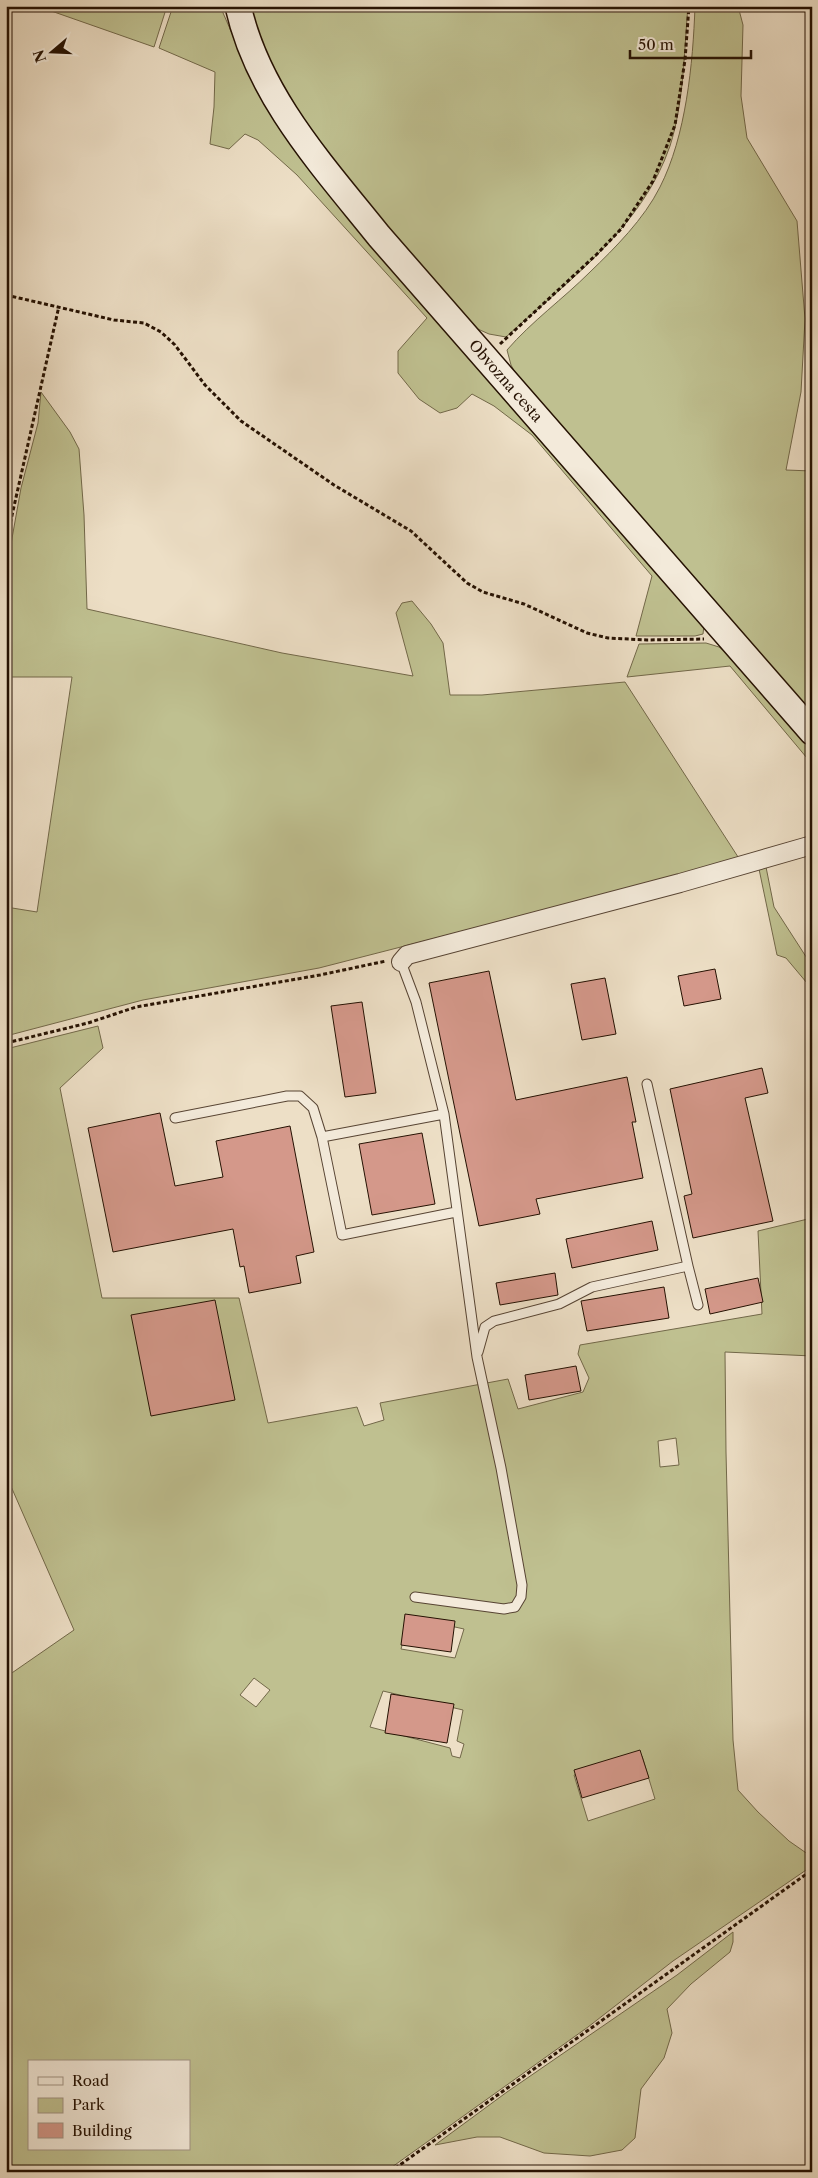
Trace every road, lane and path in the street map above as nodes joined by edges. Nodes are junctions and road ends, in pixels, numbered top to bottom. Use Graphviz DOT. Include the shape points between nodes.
graph roads {
  1 [pos="238,6"];
  2 [pos="689,6"];
  3 [pos="6,295"];
  4 [pos="59,306"];
  5 [pos="487,360"];
  6 [pos="6,542"];
  7 [pos="730,638"];
  8 [pos="811,731"];
  9 [pos="812,845"];
  10 [pos="402,960"];
  11 [pos="6,1043"];
  12 [pos="647,1084"];
  13 [pos="444,1114"];
  14 [pos="175,1118"];
  15 [pos="322,1137"];
  16 [pos="456,1212"];
  17 [pos="688,1266"];
  18 [pos="698,1305"];
  19 [pos="477,1357"];
  20 [pos="414,1597"];
  21 [pos="812,1870"];
  22 [pos="390,2172"];
  1 -- 5 [label="street, Obvozna cesta" via="256,60 295,129 379,236"];
  2 -- 5 [label="path" via="676,125 653,182 621,229 502,341"];
  3 -- 4 [label="path"];
  4 -- 6 [label="path"];
  4 -- 7 [label="path" via="114,320 144,323 160,332 205,385 241,420 334,485 411,531 467,583 483,592 524,604 587,633 608,638"];
  5 -- 7 [label="street, Obvozna cesta"];
  7 -- 8 [label="street, Obvozna cesta"];
  9 -- 10 [label="street"];
  10 -- 11 [label="path" via="136,1007 88,1023"];
  10 -- 13 [label="lane"];
  12 -- 17 [label="lane"];
  13 -- 15 [label="lane"];
  13 -- 16 [label="lane"];
  14 -- 15 [label="lane" via="300,1096 313,1108"];
  15 -- 16 [label="lane" via="342,1235"];
  16 -- 19 [label="lane"];
  17 -- 18 [label="lane"];
  17 -- 19 [label="lane" via="592,1287 559,1304 494,1321 485,1327"];
  19 -- 20 [label="lane" via="501,1468 522,1585 521,1596 515,1607 504,1609"];
  21 -- 22 [label="path"];
}
